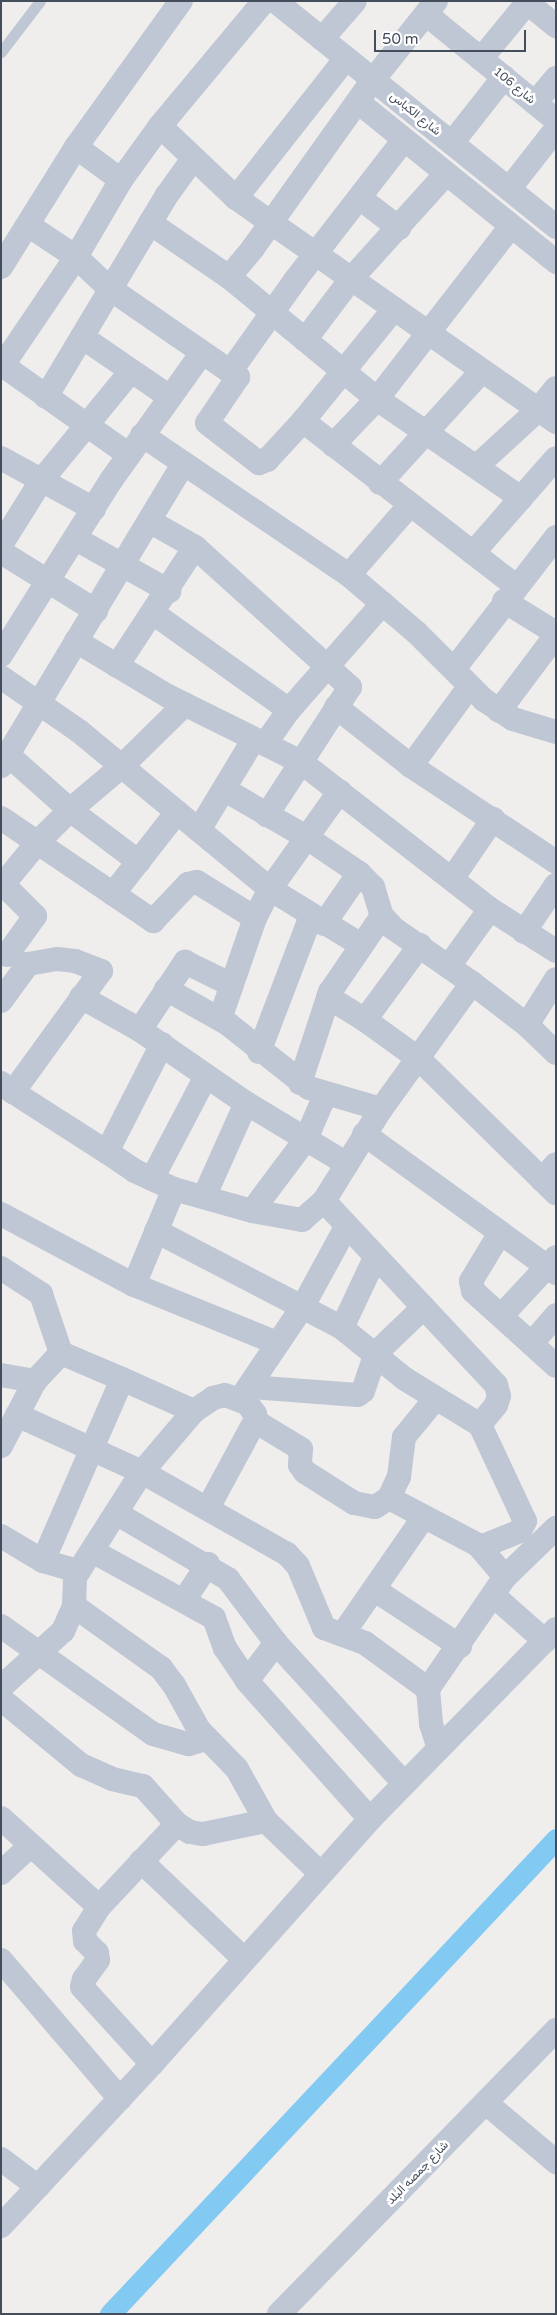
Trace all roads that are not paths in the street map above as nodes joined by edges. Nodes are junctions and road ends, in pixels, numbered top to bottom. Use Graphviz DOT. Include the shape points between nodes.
graph roads {
  1 [pos="40,1"];
  2 [pos="181,1"];
  3 [pos="264,1"];
  4 [pos="275,1"];
  5 [pos="355,1"];
  6 [pos="526,2"];
  7 [pos="431,8"];
  8 [pos="554,22"];
  9 [pos="322,39"];
  10 [pos="1,52"];
  11 [pos="346,58"];
  12 [pos="481,59"];
  13 [pos="504,78"];
  14 [pos="556,78"];
  15 [pos="373,80"];
  16 [pos="358,102"];
  17 [pos="536,103"];
  18 [pos="556,120"];
  19 [pos="160,126"];
  20 [pos="556,129"];
  21 [pos="404,140"];
  22 [pos="452,143"];
  23 [pos="76,147"];
  24 [pos="193,159"];
  25 [pos="446,174"];
  26 [pos="121,180"];
  27 [pos="509,189"];
  28 [pos="236,198"];
  29 [pos="361,199"];
  30 [pos="271,222"];
  31 [pos="150,223"];
  32 [pos="28,225"];
  33 [pos="511,226"];
  34 [pos="556,226"];
  35 [pos="398,228"];
  36 [pos="317,254"];
  37 [pos="76,257"];
  38 [pos="556,262"];
  39 [pos="1,267"];
  40 [pos="229,277"];
  41 [pos="351,279"];
  42 [pos="110,288"];
  43 [pos="394,309"];
  44 [pos="273,310"];
  45 [pos="430,334"];
  46 [pos="82,337"];
  47 [pos="305,340"];
  48 [pos="202,353"];
  49 [pos="2,365"];
  50 [pos="131,371"];
  51 [pos="482,371"];
  52 [pos="230,372"];
  53 [pos="344,374"];
  54 [pos="556,388"];
  55 [pos="46,397"];
  56 [pos="170,397"];
  57 [pos="377,399"];
  58 [pos="547,416"];
  59 [pos="303,422"];
  60 [pos="85,424"];
  61 [pos="429,432"];
  62 [pos="136,445"];
  63 [pos="333,445"];
  64 [pos="1,458"];
  65 [pos="556,458"];
  66 [pos="183,464"];
  67 [pos="477,466"];
  68 [pos="41,481"];
  69 [pos="380,483"];
  70 [pos="521,498"];
  71 [pos="409,506"];
  72 [pos="94,509"];
  73 [pos="151,522"];
  74 [pos="556,537"];
  75 [pos="76,539"];
  76 [pos="1,545"];
  77 [pos="195,547"];
  78 [pos="1,552"];
  79 [pos="473,553"];
  80 [pos="124,566"];
  81 [pos="349,575"];
  82 [pos="48,582"];
  83 [pos="168,591"];
  84 [pos="510,593"];
  85 [pos="383,603"];
  86 [pos="96,611"];
  87 [pos="153,613"];
  88 [pos="556,634"];
  89 [pos="76,641"];
  90 [pos="1,655"];
  91 [pos="117,666"];
  92 [pos="327,668"];
  93 [pos="454,669"];
  94 [pos="1,677"];
  95 [pos="469,687"];
  96 [pos="40,701"];
  97 [pos="185,704"];
  98 [pos="336,707"];
  99 [pos="289,710"];
  100 [pos="499,710"];
  101 [pos="556,732"];
  102 [pos="259,741"];
  103 [pos="4,760"];
  104 [pos="301,762"];
  105 [pos="122,766"];
  106 [pos="411,766"];
  107 [pos="225,790"];
  108 [pos="340,791"];
  109 [pos="70,810"];
  110 [pos="178,812"];
  111 [pos="267,815"];
  112 [pos="1,818"];
  113 [pos="493,819"];
  114 [pos="199,830"];
  115 [pos="306,837"];
  116 [pos="38,842"];
  117 [pos="140,862"];
  118 [pos="556,862"];
  119 [pos="359,873"];
  120 [pos="452,879"];
  121 [pos="2,884"];
  122 [pos="556,885"];
  123 [pos="270,889"];
  124 [pos="113,894"];
  125 [pos="490,909"];
  126 [pos="382,916"];
  127 [pos="255,918"];
  128 [pos="317,920"];
  129 [pos="524,932"];
  130 [pos="361,945"];
  131 [pos="420,945"];
  132 [pos="556,952"];
  133 [pos="12,957"];
  134 [pos="448,966"];
  135 [pos="556,979"];
  136 [pos="472,983"];
  137 [pos="232,985"];
  138 [pos="166,989"];
  139 [pos="81,997"];
  140 [pos="328,997"];
  141 [pos="1,1001"];
  142 [pos="220,1019"];
  143 [pos="365,1020"];
  144 [pos="527,1024"];
  145 [pos="140,1030"];
  146 [pos="162,1044"];
  147 [pos="260,1052"];
  148 [pos="556,1053"];
  149 [pos="419,1059"];
  150 [pos="206,1076"];
  151 [pos="300,1083"];
  152 [pos="7,1087"];
  153 [pos="325,1095"];
  154 [pos="246,1103"];
  155 [pos="381,1109"];
  156 [pos="364,1134"];
  157 [pos="306,1139"];
  158 [pos="107,1152"];
  159 [pos="347,1164"];
  160 [pos="152,1179"];
  161 [pos="551,1179"];
  162 [pos="174,1189"];
  163 [pos="204,1197"];
  164 [pos="324,1201"];
  165 [pos="252,1212"];
  166 [pos="1,1214"];
  167 [pos="346,1227"];
  168 [pos="156,1231"];
  169 [pos="500,1233"];
  170 [pos="375,1258"];
  171 [pos="553,1266"];
  172 [pos="1,1268"];
  173 [pos="134,1286"];
  174 [pos="303,1306"];
  175 [pos="424,1307"];
  176 [pos="502,1315"];
  177 [pos="556,1315"];
  178 [pos="342,1328"];
  179 [pos="277,1343"];
  180 [pos="532,1343"];
  181 [pos="61,1353"];
  182 [pos="376,1353"];
  183 [pos="556,1366"];
  184 [pos="1,1376"];
  185 [pos="122,1379"];
  186 [pos="35,1381"];
  187 [pos="245,1393"];
  188 [pos="436,1398"];
  189 [pos="194,1410"];
  190 [pos="17,1414"];
  191 [pos="255,1421"];
  192 [pos="480,1425"];
  193 [pos="3,1439"];
  194 [pos="90,1450"];
  195 [pos="142,1472"];
  196 [pos="389,1498"];
  197 [pos="208,1508"];
  198 [pos="116,1513"];
  199 [pos="423,1518"];
  200 [pos="556,1528"];
  201 [pos="1,1536"];
  202 [pos="481,1547"];
  203 [pos="94,1552"];
  204 [pos="43,1561"];
  205 [pos="208,1564"];
  206 [pos="79,1571"];
  207 [pos="499,1587"];
  208 [pos="375,1590"];
  209 [pos="184,1599"];
  210 [pos="74,1606"];
  211 [pos="1,1626"];
  212 [pos="342,1635"];
  213 [pos="551,1635"];
  214 [pos="276,1643"];
  215 [pos="460,1646"];
  216 [pos="37,1654"];
  217 [pos="247,1681"];
  218 [pos="1,1687"];
  219 [pos="428,1689"];
  220 [pos="1,1699"];
  221 [pos="207,1739"];
  222 [pos="438,1746"];
  223 [pos="404,1782"];
  224 [pos="1,1818"];
  225 [pos="370,1819"];
  226 [pos="266,1821"];
  227 [pos="177,1824"];
  228 [pos="30,1846"];
  229 [pos="141,1861"];
  230 [pos="1,1873"];
  231 [pos="321,1874"];
  232 [pos="99,1907"];
  233 [pos="1,1960"];
  234 [pos="244,1960"];
  235 [pos="556,2030"];
  236 [pos="152,2064"];
  237 [pos="120,2099"];
  238 [pos="486,2103"];
  239 [pos="1,2159"];
  240 [pos="556,2162"];
  241 [pos="38,2187"];
  242 [pos="2,2225"];
  243 [pos="279,2314"];
  1 -- 10 [label="lane"];
  2 -- 23 [label="street"];
  3 -- 19 [label="street"];
  4 -- 9 [label="street, شارع الكباس"];
  5 -- 9 [label="street"];
  6 -- 8 [label="street"];
  6 -- 12 [label="street"];
  7 -- 12 [label="street, شارع 106"];
  7 -- 15 [label="street"];
  9 -- 11 [label="street, شارع الكباس"];
  11 -- 15 [label="street, شارع الكباس"];
  11 -- 28 [label="street"];
  12 -- 13 [label="street, شارع 106"];
  13 -- 17 [label="street, شارع 106"];
  13 -- 22 [label="street"];
  14 -- 17 [label="street"];
  15 -- 16 [label="street"];
  15 -- 22 [label="street, شارع الكباس"];
  16 -- 21 [label="street"];
  16 -- 30 [label="street"];
  17 -- 18 [label="street, شارع 106"];
  19 -- 24 [label="street"];
  19 -- 26 [label="street"];
  20 -- 27 [label="street"];
  21 -- 25 [label="street"];
  21 -- 29 [label="street"];
  22 -- 27 [label="street, شارع الكباس"];
  23 -- 26 [label="street"];
  23 -- 32 [label="street"];
  24 -- 28 [label="street"];
  24 -- 31 [label="street"];
  25 -- 33 [label="street"];
  25 -- 35 [label="street"];
  26 -- 37 [label="street"];
  27 -- 34 [label="street, شارع الكباس"];
  28 -- 30 [label="street"];
  29 -- 35 [label="street"];
  29 -- 36 [label="street"];
  30 -- 36 [label="street"];
  30 -- 40 [label="street"];
  31 -- 40 [label="street"];
  31 -- 42 [label="street"];
  32 -- 37 [label="street"];
  32 -- 39 [label="street"];
  33 -- 38 [label="street"];
  33 -- 45 [label="street"];
  35 -- 41 [label="street"];
  36 -- 41 [label="street"];
  36 -- 44 [label="street"];
  37 -- 42 [label="street"];
  37 -- 49 [label="street"];
  40 -- 44 [label="street"];
  41 -- 43 [label="street"];
  41 -- 47 [label="street"];
  42 -- 46 [label="street"];
  42 -- 48 [label="street"];
  43 -- 45 [label="street"];
  43 -- 53 [label="street"];
  44 -- 47 [label="street"];
  44 -- 52 [label="street"];
  45 -- 51 [label="street"];
  45 -- 57 [label="street"];
  46 -- 50 [label="street"];
  46 -- 55 [label="street"];
  47 -- 53 [label="street"];
  48 -- 52 [label="street"];
  48 -- 56 [label="street"];
  49 -- 55 [label="street"];
  50 -- 56 [label="street"];
  50 -- 60 [label="street"];
  51 -- 58 [label="street"];
  51 -- 61 [label="street"];
  52 -- 59 [label="street" via="238,377 207,424 259,463 267,460"];
  53 -- 57 [label="street"];
  53 -- 59 [label="street"];
  54 -- 58 [label="street"];
  55 -- 60 [label="street"];
  56 -- 62 [label="street"];
  57 -- 61 [label="street"];
  57 -- 63 [label="street"];
  58 -- 67 [label="street"];
  59 -- 63 [label="street"];
  60 -- 62 [label="street"];
  60 -- 68 [label="street"];
  61 -- 67 [label="street"];
  61 -- 69 [label="street"];
  62 -- 66 [label="street"];
  62 -- 72 [label="street"];
  63 -- 69 [label="street"];
  64 -- 68 [label="street"];
  65 -- 70 [label="street"];
  66 -- 73 [label="street"];
  66 -- 81 [label="street"];
  67 -- 70 [label="street"];
  68 -- 72 [label="street"];
  68 -- 76 [label="street"];
  69 -- 71 [label="street"];
  70 -- 79 [label="street"];
  71 -- 79 [label="street"];
  71 -- 81 [label="street"];
  72 -- 75 [label="street"];
  73 -- 77 [label="street"];
  73 -- 80 [label="street"];
  74 -- 84 [label="street"];
  75 -- 80 [label="street"];
  75 -- 82 [label="street"];
  77 -- 83 [label="street"];
  77 -- 92 [label="street"];
  78 -- 82 [label="street"];
  79 -- 84 [label="street"];
  80 -- 83 [label="street"];
  80 -- 86 [label="street"];
  81 -- 85 [label="street"];
  82 -- 86 [label="street"];
  82 -- 90 [label="street"];
  83 -- 87 [label="street"];
  84 -- 88 [label="street"];
  84 -- 93 [label="street"];
  85 -- 92 [label="street"];
  85 -- 93 [label="street"];
  86 -- 89 [label="street"];
  87 -- 91 [label="street"];
  87 -- 99 [label="street"];
  88 -- 100 [label="street"];
  89 -- 91 [label="street"];
  89 -- 96 [label="street"];
  91 -- 97 [label="street"];
  92 -- 98 [label="street" via="350,686"];
  92 -- 99 [label="street"];
  93 -- 95 [label="street"];
  94 -- 96 [label="street"];
  95 -- 100 [label="street"];
  95 -- 106 [label="street"];
  96 -- 103 [label="street"];
  96 -- 105 [label="street"];
  97 -- 102 [label="street"];
  97 -- 105 [label="street"];
  98 -- 104 [label="street"];
  98 -- 106 [label="street"];
  99 -- 102 [label="street"];
  100 -- 101 [label="street" via="524,723"];
  102 -- 104 [label="street"];
  102 -- 107 [label="street"];
  103 -- 109 [label="street"];
  104 -- 108 [label="street"];
  104 -- 111 [label="street"];
  105 -- 109 [label="street"];
  105 -- 110 [label="street"];
  106 -- 113 [label="street"];
  107 -- 111 [label="street"];
  107 -- 114 [label="street"];
  108 -- 115 [label="street"];
  108 -- 120 [label="street"];
  109 -- 116 [label="street"];
  109 -- 117 [label="street"];
  110 -- 114 [label="street"];
  110 -- 117 [label="street"];
  111 -- 115 [label="street"];
  112 -- 116 [label="street"];
  113 -- 118 [label="street"];
  113 -- 120 [label="street"];
  114 -- 123 [label="street"];
  115 -- 119 [label="street"];
  115 -- 123 [label="street"];
  116 -- 121 [label="street"];
  116 -- 124 [label="street"];
  117 -- 124 [label="street"];
  119 -- 126 [label="street" via="376,894"];
  119 -- 128 [label="street"];
  120 -- 125 [label="street"];
  121 -- 133 [label="street" via="35,916"];
  122 -- 129 [label="street"];
  123 -- 127 [label="street"];
  123 -- 128 [label="street"];
  124 -- 127 [label="street" via="153,921 188,884 197,882"];
  125 -- 129 [label="street"];
  125 -- 134 [label="street"];
  126 -- 130 [label="street"];
  126 -- 131 [label="street" via="392,928"];
  127 -- 137 [label="street"];
  128 -- 130 [label="street"];
  128 -- 147 [label="street"];
  129 -- 132 [label="street"];
  130 -- 140 [label="street"];
  131 -- 134 [label="street"];
  131 -- 143 [label="street"];
  133 -- 139 [label="street" via="76,961 101,971"];
  133 -- 141 [label="street"];
  134 -- 136 [label="street"];
  135 -- 144 [label="street"];
  136 -- 144 [label="street"];
  136 -- 149 [label="street"];
  137 -- 138 [label="street" via="185,962"];
  137 -- 142 [label="street"];
  138 -- 142 [label="street"];
  138 -- 145 [label="street"];
  139 -- 145 [label="street"];
  139 -- 152 [label="street"];
  140 -- 143 [label="street"];
  140 -- 151 [label="street"];
  142 -- 147 [label="street"];
  143 -- 149 [label="street"];
  144 -- 148 [label="street"];
  145 -- 146 [label="street"];
  146 -- 150 [label="street"];
  146 -- 158 [label="street"];
  147 -- 151 [label="street"];
  149 -- 155 [label="street"];
  149 -- 161 [label="street"];
  150 -- 154 [label="street"];
  150 -- 160 [label="street"];
  151 -- 153 [label="street"];
  152 -- 158 [label="street"];
  153 -- 155 [label="street"];
  153 -- 157 [label="street"];
  154 -- 157 [label="street"];
  154 -- 163 [label="street"];
  155 -- 156 [label="street"];
  156 -- 159 [label="street"];
  156 -- 169 [label="street"];
  157 -- 159 [label="street"];
  157 -- 165 [label="street"];
  158 -- 160 [label="street"];
  159 -- 164 [label="street"];
  160 -- 162 [label="street"];
  162 -- 163 [label="street"];
  162 -- 168 [label="street"];
  163 -- 165 [label="street"];
  164 -- 165 [label="street" via="302,1220"];
  164 -- 167 [label="street"];
  166 -- 173 [label="street"];
  167 -- 170 [label="street"];
  167 -- 174 [label="street"];
  168 -- 173 [label="street"];
  168 -- 174 [label="street"];
  169 -- 171 [label="street"];
  169 -- 176 [label="street" via="471,1286"];
  170 -- 175 [label="street"];
  170 -- 178 [label="street"];
  171 -- 176 [label="street"];
  172 -- 181 [label="street" via="41,1294"];
  173 -- 179 [label="street"];
  174 -- 178 [label="street"];
  174 -- 179 [label="street"];
  175 -- 182 [label="street"];
  175 -- 192 [label="street" via="499,1391 496,1405"];
  176 -- 180 [label="street"];
  177 -- 180 [label="street"];
  178 -- 182 [label="street"];
  179 -- 187 [label="street"];
  180 -- 183 [label="street"];
  181 -- 185 [label="street"];
  181 -- 186 [label="street"];
  182 -- 187 [label="street" via="363,1391 358,1395"];
  182 -- 188 [label="street" via="393,1370"];
  184 -- 186 [label="street"];
  185 -- 189 [label="street"];
  185 -- 194 [label="street"];
  186 -- 190 [label="street"];
  187 -- 189 [label="street" via="220,1396"];
  187 -- 191 [label="street"];
  188 -- 192 [label="street"];
  188 -- 196 [label="street" via="404,1437 399,1476"];
  189 -- 195 [label="street"];
  190 -- 193 [label="street"];
  190 -- 194 [label="street"];
  191 -- 196 [label="street" via="298,1446 305,1472 354,1503 375,1507"];
  191 -- 197 [label="street"];
  192 -- 202 [label="street" via="525,1521 520,1530"];
  194 -- 195 [label="street"];
  194 -- 204 [label="street"];
  195 -- 197 [label="street"];
  195 -- 198 [label="street"];
  196 -- 199 [label="street"];
  197 -- 212 [label="street" via="292,1559 319,1622"];
  198 -- 203 [label="street"];
  198 -- 205 [label="street"];
  199 -- 202 [label="street"];
  199 -- 208 [label="street"];
  200 -- 207 [label="street"];
  201 -- 204 [label="street"];
  202 -- 207 [label="street"];
  203 -- 206 [label="street"];
  203 -- 209 [label="street"];
  204 -- 206 [label="street"];
  205 -- 209 [label="street"];
  205 -- 214 [label="street" via="228,1579"];
  206 -- 210 [label="street" via="73,1584"];
  207 -- 213 [label="street"];
  207 -- 215 [label="street"];
  208 -- 212 [label="street"];
  208 -- 215 [label="street"];
  209 -- 217 [label="street" via="218,1623 224,1648"];
  210 -- 216 [label="street" via="63,1631"];
  210 -- 221 [label="street" via="160,1668"];
  211 -- 216 [label="street"];
  212 -- 219 [label="street" via="365,1643"];
  213 -- 222 [label="street"];
  214 -- 217 [label="street"];
  214 -- 223 [label="street"];
  215 -- 219 [label="street"];
  216 -- 218 [label="street"];
  216 -- 221 [label="street" via="162,1739 189,1744"];
  217 -- 225 [label="street"];
  219 -- 222 [label="street" via="431,1724"];
  220 -- 227 [label="street" via="82,1765 112,1779 143,1786"];
  221 -- 226 [label="street" via="229,1758"];
  222 -- 223 [label="street"];
  223 -- 225 [label="street"];
  224 -- 228 [label="street"];
  225 -- 231 [label="street"];
  226 -- 227 [label="street" via="203,1834 190,1832"];
  226 -- 231 [label="street"];
  227 -- 229 [label="street"];
  228 -- 230 [label="street"];
  228 -- 232 [label="street"];
  229 -- 232 [label="street"];
  229 -- 234 [label="street"];
  231 -- 234 [label="street"];
  232 -- 236 [label="street" via="84,1931 85,1941 97,1953 98,1960 82,1987"];
  233 -- 237 [label="street"];
  234 -- 236 [label="street"];
  235 -- 238 [label="street, شارع جمصه البلد"];
  236 -- 237 [label="street"];
  237 -- 241 [label="street"];
  238 -- 240 [label="street"];
  238 -- 243 [label="street, شارع جمصه البلد"];
  239 -- 241 [label="street"];
  241 -- 242 [label="street"];
}
